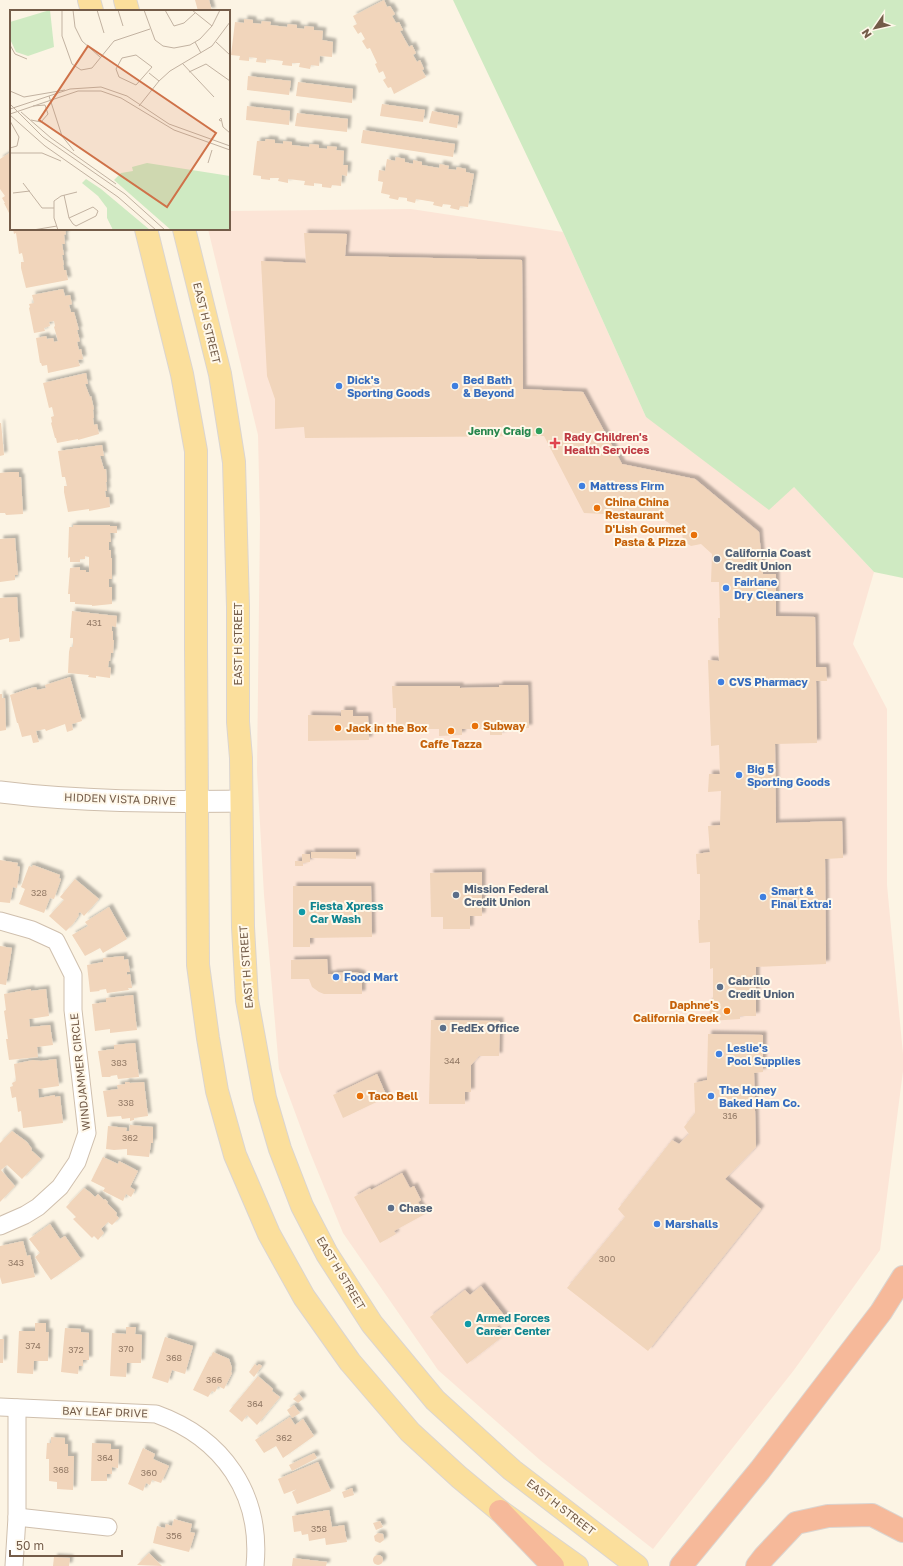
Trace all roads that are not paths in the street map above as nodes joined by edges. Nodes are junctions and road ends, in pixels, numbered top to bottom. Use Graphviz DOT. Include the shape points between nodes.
graph roads {
  1 [pos="89,0"];
  2 [pos="125,0"];
  3 [pos="92,10"];
  4 [pos="128,10"];
  5 [pos="146,230"];
  6 [pos="184,230"];
  7 [pos="0,792"];
  8 [pos="241,801"];
  9 [pos="197,802"];
  10 [pos="0,921"];
  11 [pos="0,1226"];
  12 [pos="903,1277"];
  13 [pos="0,1406"];
  14 [pos="17,1408"];
  15 [pos="500,1511"];
  16 [pos="17,1517"];
  17 [pos="108,1527"];
  18 [pos="903,1531"];
  19 [pos="14,1566"];
  20 [pos="255,1566"];
  21 [pos="553,1566"];
  22 [pos="577,1566"];
  23 [pos="637,1566"];
  24 [pos="681,1566"];
  25 [pos="757,1566"];
  1 -- 3 [label="main road"];
  2 -- 4 [label="main road"];
  5 -- 9 [label="main road" via="182,374 196,451"];
  6 -- 8 [label="main road, EAST H STREET" via="220,374 234,462"];
  7 -- 9 [label="street, HIDDEN VISTA DRIVE" via="110,800"];
  8 -- 9 [label="street, HIDDEN VISTA DRIVE"];
  8 -- 23 [label="main road, EAST H STREET" via="243,927 248,1008 265,1098 280,1149 302,1206 372,1324 435,1400 512,1470"];
  9 -- 15 [label="main road" via="198,966 217,1091 235,1155 270,1234 304,1297 350,1362 410,1432"];
  10 -- 11 [label="street, WINDJAMMER CIRCLE" via="32,930 56,941 73,976 73,1010 87,1134 76,1162 60,1187 38,1207"];
  12 -- 24 [label="highway" via="881,1312 775,1451"];
  13 -- 14 [label="street, BAY LEAF DRIVE"];
  14 -- 16 [label="street"];
  14 -- 20 [label="street, BAY LEAF DRIVE" via="156,1414 171,1419 200,1436 224,1459 242,1486 256,1536"];
  15 -- 21 [label="highway"];
  15 -- 22 [label="main road"];
  16 -- 17 [label="street"];
  16 -- 19 [label="street"];
  18 -- 25 [label="highway" via="872,1515 828,1516 796,1523"];
}
